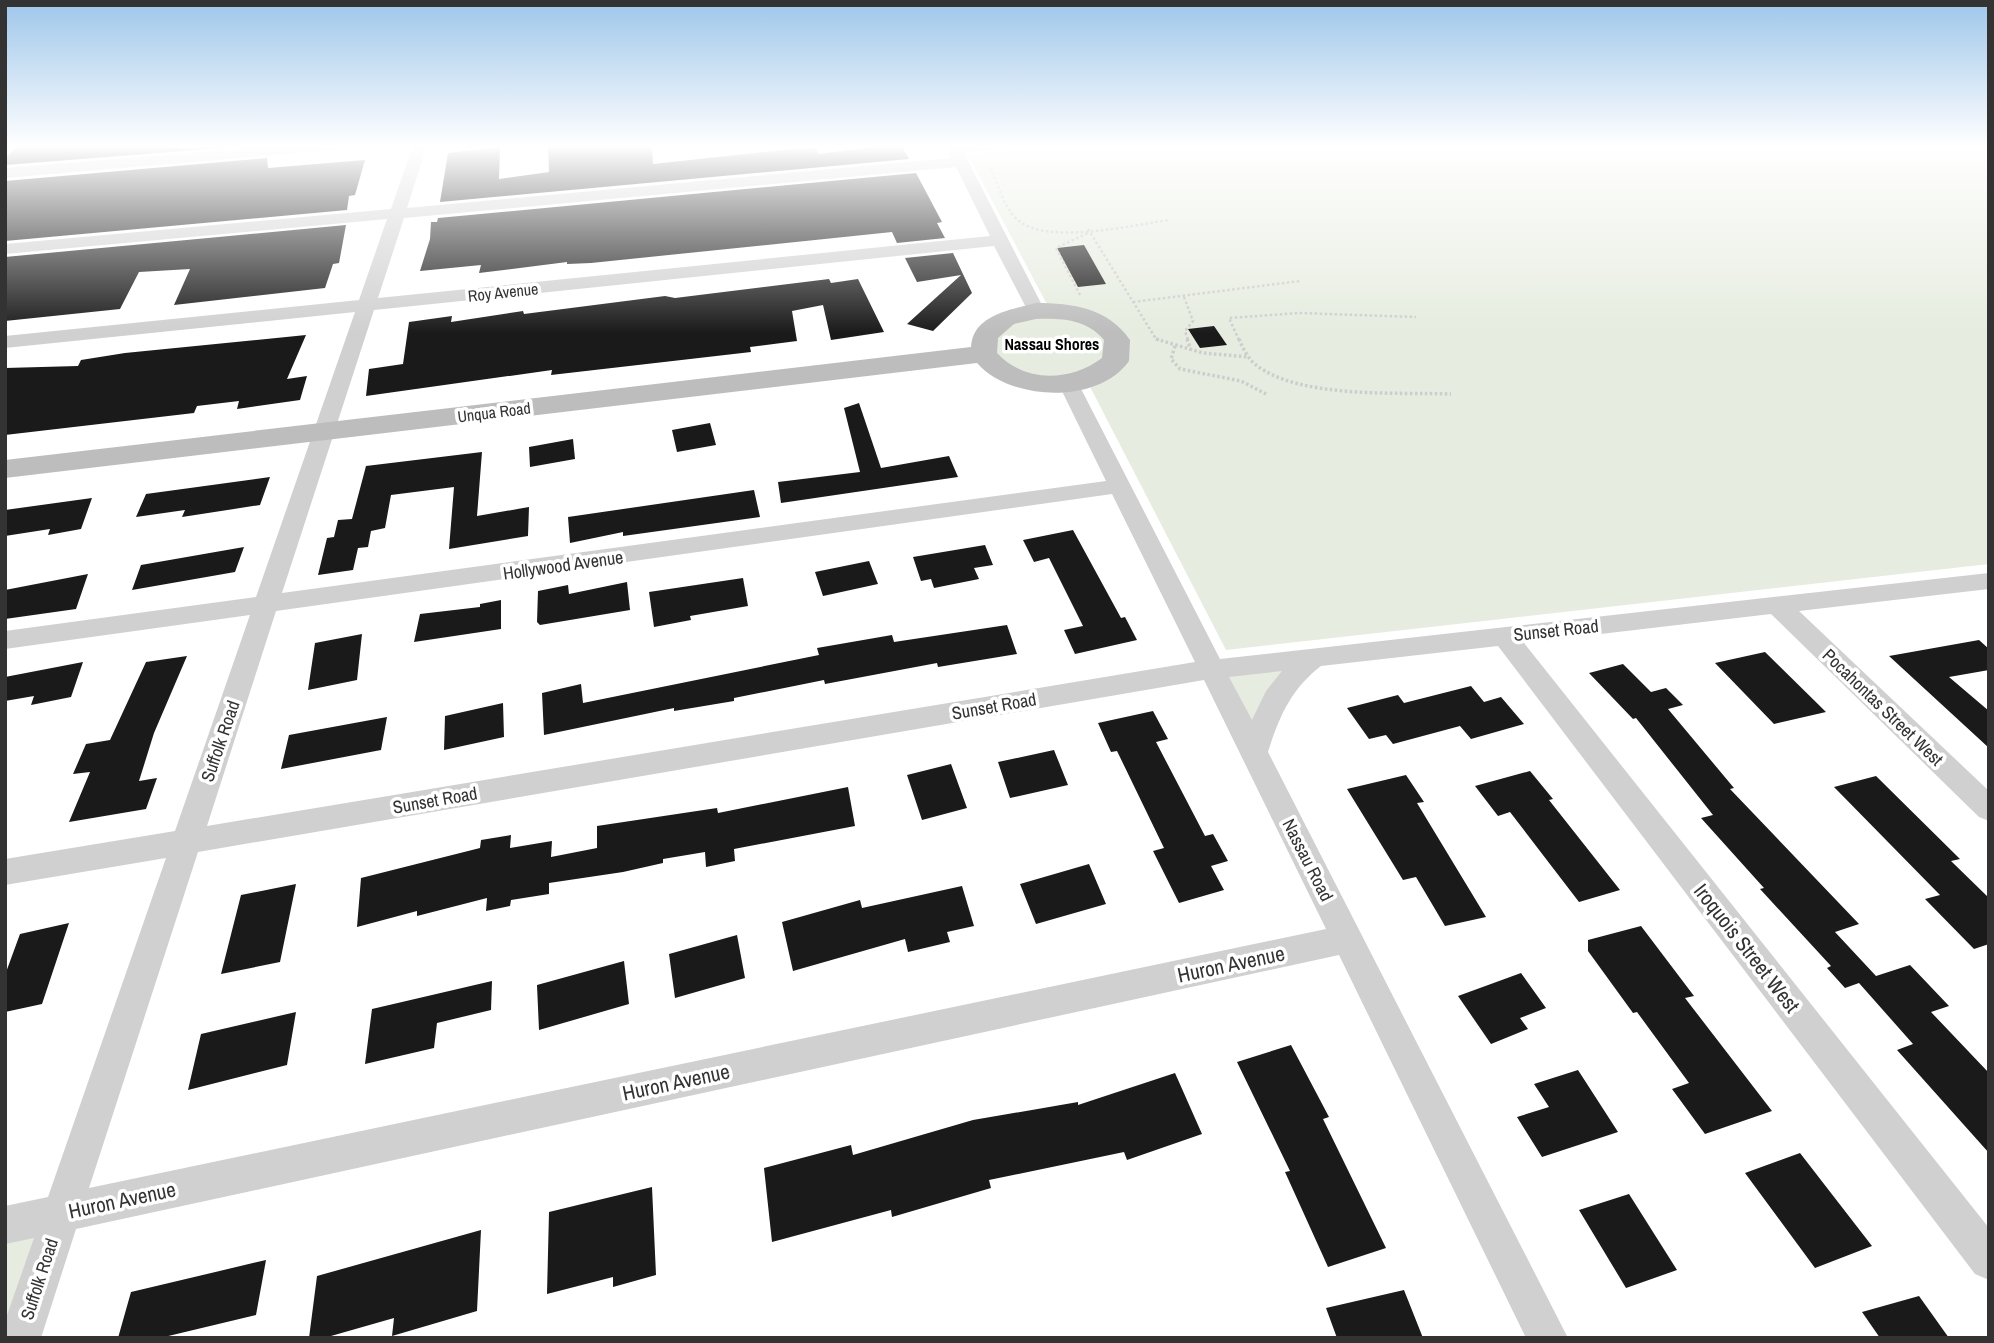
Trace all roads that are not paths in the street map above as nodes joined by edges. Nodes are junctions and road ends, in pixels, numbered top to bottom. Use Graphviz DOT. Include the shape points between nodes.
graph roads {
  1 [pos="399,208"];
  2 [pos="454,208"];
  3 [pos="984,208"];
  4 [pos="397,214"];
  5 [pos="1000,240"];
  6 [pos="5,249"];
  7 [pos="366,305"];
  8 [pos="1036,311"];
  9 [pos="5,342"];
  10 [pos="984,354"];
  11 [pos="1068,383"];
  12 [pos="324,431"];
  13 [pos="5,469"];
  14 [pos="1120,486"];
  15 [pos="1989,581"];
  16 [pos="266,605"];
  17 [pos="1777,605"];
  18 [pos="1505,636"];
  19 [pos="5,640"];
  20 [pos="1315,657"];
  21 [pos="1212,669"];
  22 [pos="1254,752"];
  23 [pos="1989,809"];
  24 [pos="186,842"];
  25 [pos="5,872"];
  26 [pos="1348,939"];
  27 [pos="61,1213"];
  28 [pos="5,1225"];
  29 [pos="1989,1261"];
  30 [pos="20,1338"];
  31 [pos="1548,1338"];
  1 -- 4 [label="street, Suffolk Road"];
  2 -- 4 [label="street"];
  3 -- 5 [label="street"];
  4 -- 6 [label="street"];
  4 -- 7 [label="street, Suffolk Road"];
  5 -- 7 [label="street, Roy Avenue"];
  5 -- 8 [label="street"];
  7 -- 9 [label="street, Roy Avenue"];
  7 -- 12 [label="street, Suffolk Road"];
  8 -- 10 [label="street" via="1004,319 990,329 983,341"];
  8 -- 11 [label="street" via="1090,318 1113,334 1118,354 1101,372"];
  10 -- 11 [label="street" via="995,367 1015,378"];
  10 -- 12 [label="street, Unqua Road"];
  11 -- 14 [label="street, Nassau Road"];
  12 -- 13 [label="street, Unqua Road"];
  12 -- 16 [label="street, Suffolk Road"];
  14 -- 16 [label="street, Hollywood Avenue"];
  14 -- 21 [label="street, Nassau Road"];
  15 -- 17 [label="street, Sunset Road"];
  16 -- 19 [label="street, Hollywood Avenue"];
  16 -- 24 [label="street, Suffolk Road"];
  17 -- 18 [label="street, Sunset Road"];
  17 -- 23 [label="street, Pocahontas Street West"];
  18 -- 20 [label="street, Sunset Road"];
  18 -- 29 [label="street, Iroquois Street West"];
  20 -- 21 [label="street, Sunset Road"];
  20 -- 22 [label="street" via="1291,674 1275,695"];
  21 -- 22 [label="street, Nassau Road"];
  21 -- 24 [label="street, Sunset Road"];
  22 -- 26 [label="street, Nassau Road"];
  24 -- 25 [label="street, Sunset Road"];
  24 -- 27 [label="street, Suffolk Road"];
  26 -- 27 [label="street, Huron Avenue"];
  26 -- 31 [label="street, Nassau Road"];
  27 -- 28 [label="street, Huron Avenue"];
  27 -- 30 [label="street, Suffolk Road"];
}
